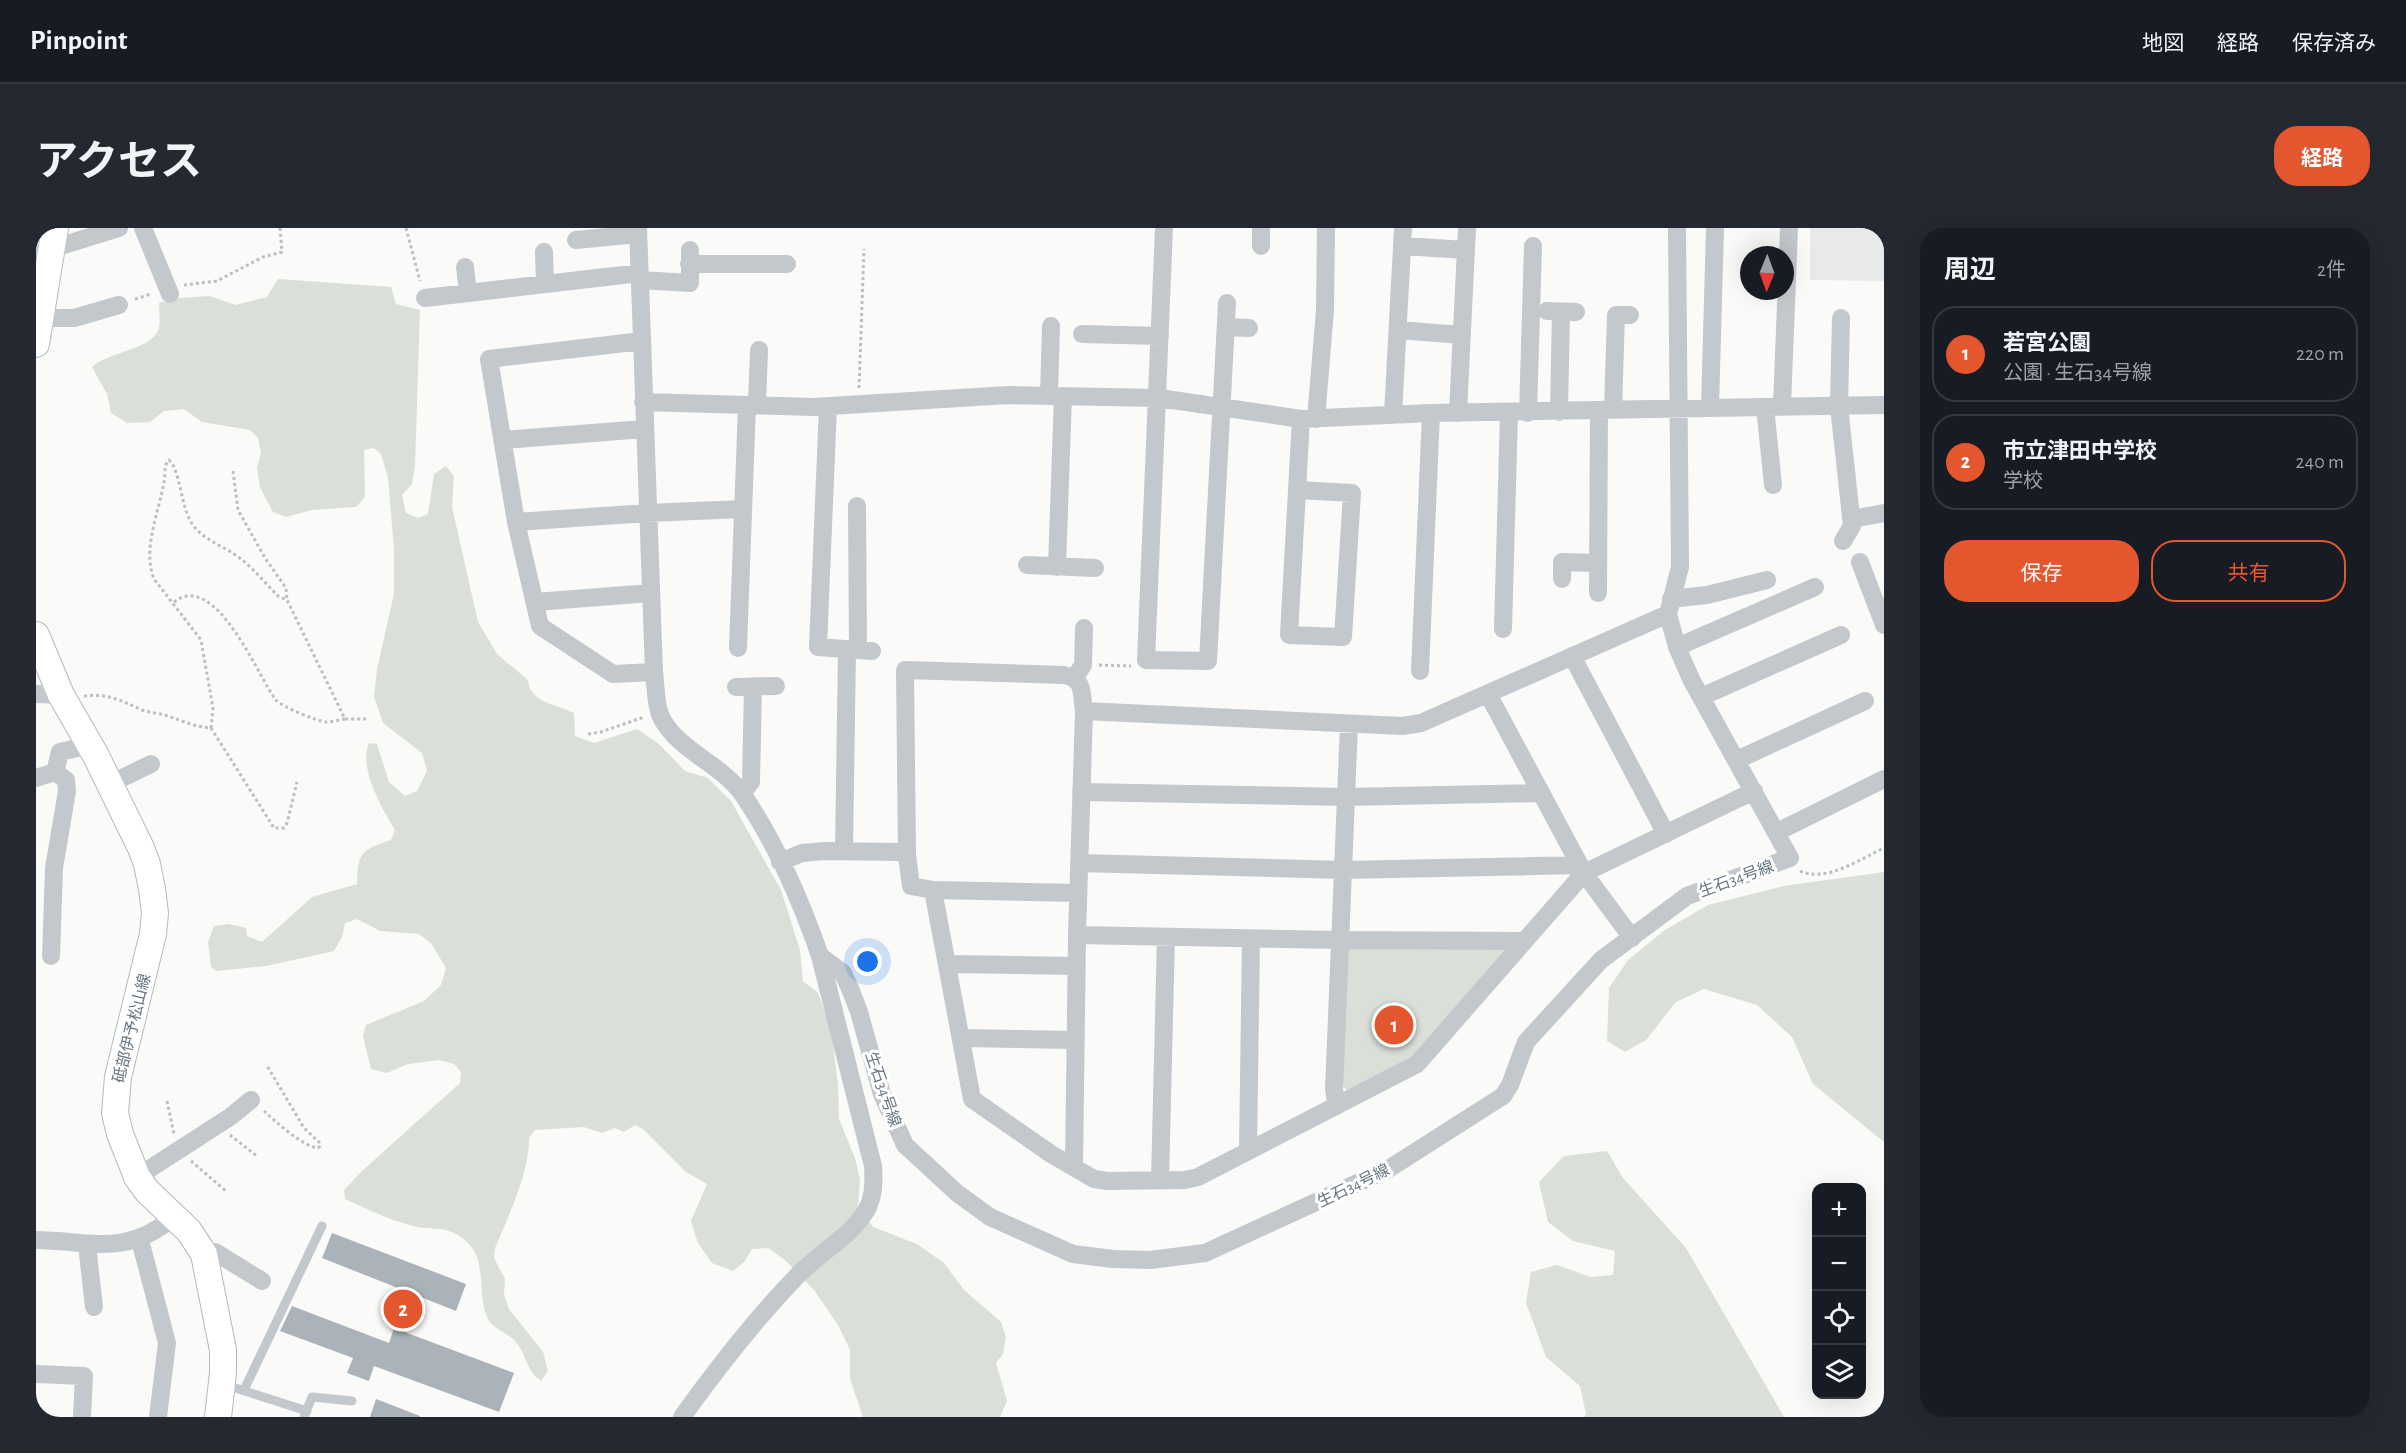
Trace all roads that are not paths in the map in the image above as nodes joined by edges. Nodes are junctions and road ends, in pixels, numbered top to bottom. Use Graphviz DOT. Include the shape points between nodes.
graph roads {
  1 [pos="119,228"];
  2 [pos="143,228"];
  3 [pos="1164,228"];
  4 [pos="1262,228"];
  5 [pos="1326,228"];
  6 [pos="1403,228"];
  7 [pos="1467,228"];
  8 [pos="1677,228"];
  9 [pos="1715,228"];
  10 [pos="1789,228"];
  11 [pos="638,231"];
  12 [pos="576,240"];
  13 [pos="48,242"];
  14 [pos="1261,246"];
  15 [pos="1403,246"];
  16 [pos="1533,246"];
  17 [pos="1466,250"];
  18 [pos="544,252"];
  19 [pos="779,258"];
  20 [pos="465,267"];
  21 [pos="640,277"];
  22 [pos="545,284"];
  23 [pos="168,291"];
  24 [pos="468,293"];
  25 [pos="425,298"];
  26 [pos="1227,303"];
  27 [pos="119,305"];
  28 [pos="1561,312"];
  29 [pos="1630,315"];
  30 [pos="40,318"];
  31 [pos="1841,318"];
  32 [pos="1051,326"];
  33 [pos="1226,327"];
  34 [pos="1249,328"];
  35 [pos="1398,330"];
  36 [pos="1082,334"];
  37 [pos="1462,335"];
  38 [pos="1161,336"];
  39 [pos="642,341"];
  40 [pos="36,344"];
  41 [pos="759,351"];
  42 [pos="1056,396"];
  43 [pos="1158,398"];
  44 [pos="643,402"];
  45 [pos="752,405"];
  46 [pos="1884,405"];
  47 [pos="828,406"];
  48 [pos="1773,406"];
  49 [pos="1839,406"];
  50 [pos="1678,408"];
  51 [pos="1710,408"];
  52 [pos="1222,409"];
  53 [pos="1606,410"];
  54 [pos="1528,412"];
  55 [pos="1558,412"];
  56 [pos="1431,413"];
  57 [pos="1458,413"];
  58 [pos="1509,413"];
  59 [pos="1393,415"];
  60 [pos="1309,419"];
  61 [pos="644,429"];
  62 [pos="503,440"];
  63 [pos="1773,485"];
  64 [pos="1297,490"];
  65 [pos="857,506"];
  66 [pos="743,509"];
  67 [pos="647,513"];
  68 [pos="1884,513"];
  69 [pos="1852,519"];
  70 [pos="516,522"];
  71 [pos="1843,541"];
  72 [pos="1860,562"];
  73 [pos="1598,563"];
  74 [pos="1028,566"];
  75 [pos="1057,567"];
  76 [pos="1095,568"];
  77 [pos="1562,579"];
  78 [pos="1767,580"];
  79 [pos="1815,587"];
  80 [pos="651,593"];
  81 [pos="1598,594"];
  82 [pos="1880,597"];
  83 [pos="535,602"];
  84 [pos="1670,607"];
  85 [pos="1884,625"];
  86 [pos="1084,628"];
  87 [pos="1503,629"];
  88 [pos="36,635"];
  89 [pos="1841,635"];
  90 [pos="1677,647"];
  91 [pos="738,648"];
  92 [pos="859,650"];
  93 [pos="1572,656"];
  94 [pos="1079,671"];
  95 [pos="1420,671"];
  96 [pos="654,672"];
  97 [pos="776,686"];
  98 [pos="1488,694"];
  99 [pos="53,696"];
  100 [pos="1701,697"];
  101 [pos="1865,701"];
  102 [pos="1084,711"];
  103 [pos="1349,724"];
  104 [pos="90,745"];
  105 [pos="1737,760"];
  106 [pos="151,764"];
  107 [pos="55,772"];
  108 [pos="36,778"];
  109 [pos="1884,779"];
  110 [pos="110,784"];
  111 [pos="1754,791"];
  112 [pos="1081,792"];
  113 [pos="742,793"];
  114 [pos="1541,793"];
  115 [pos="1346,797"];
  116 [pos="1777,832"];
  117 [pos="1666,834"];
  118 [pos="844,851"];
  119 [pos="907,855"];
  120 [pos="780,861"];
  121 [pos="1079,864"];
  122 [pos="45,868"];
  123 [pos="1582,869"];
  124 [pos="1343,870"];
  125 [pos="933,890"];
  126 [pos="1078,893"];
  127 [pos="1077,935"];
  128 [pos="1166,937"];
  129 [pos="1632,938"];
  130 [pos="1251,939"];
  131 [pos="1341,940"];
  132 [pos="1524,941"];
  133 [pos="46,948"];
  134 [pos="820,956"];
  135 [pos="947,964"];
  136 [pos="1077,966"];
  137 [pos="961,1038"];
  138 [pos="1076,1040"];
  139 [pos="251,1100"];
  140 [pos="1337,1106"];
  141 [pos="1248,1151"];
  142 [pos="1074,1167"];
  143 [pos="137,1177"];
  144 [pos="1160,1180"];
  145 [pos="174,1217"];
  146 [pos="322,1226"];
  147 [pos="140,1239"];
  148 [pos="36,1240"];
  149 [pos="87,1245"];
  150 [pos="204,1254"];
  151 [pos="262,1281"];
  152 [pos="94,1307"];
  153 [pos="36,1374"];
  154 [pos="233,1387"];
  155 [pos="352,1401"];
  156 [pos="305,1414"];
  157 [pos="82,1417"];
  158 [pos="158,1417"];
  159 [pos="218,1417"];
  160 [pos="682,1417"];
  1 -- 13 [label="street"];
  2 -- 23 [label="street"];
  3 -- 38 [label="street"];
  4 -- 14 [label="street"];
  5 -- 60 [label="street" via="1325,310"];
  6 -- 15 [label="street"];
  7 -- 17 [label="street"];
  8 -- 50 [label="street"];
  9 -- 51 [label="street"];
  10 -- 48 [label="street"];
  11 -- 12 [label="street"];
  11 -- 21 [label="street"];
  13 -- 30 [label="main road"];
  15 -- 17 [label="street"];
  15 -- 35 [label="street"];
  16 -- 54 [label="street"];
  17 -- 37 [label="street"];
  18 -- 22 [label="street"];
  19 -- 21 [label="street" via="690,257 690,283"];
  20 -- 24 [label="street"];
  21 -- 22 [label="street"];
  21 -- 39 [label="street"];
  22 -- 24 [label="street"];
  24 -- 25 [label="street"];
  26 -- 33 [label="street"];
  27 -- 30 [label="street" via="74,318"];
  28 -- 55 [label="street"];
  29 -- 53 [label="street" via="1616,315"];
  30 -- 40 [label="main road"];
  31 -- 49 [label="street"];
  32 -- 42 [label="street"];
  33 -- 34 [label="street"];
  33 -- 52 [label="street"];
  35 -- 37 [label="street"];
  35 -- 59 [label="street"];
  36 -- 38 [label="street"];
  37 -- 57 [label="street"];
  38 -- 43 [label="street"];
  39 -- 44 [label="street"];
  39 -- 62 [label="street" via="489,359"];
  41 -- 45 [label="street"];
  42 -- 43 [label="street"];
  42 -- 47 [label="street" via="1008,395"];
  42 -- 75 [label="street"];
  43 -- 52 [label="street"];
  43 -- 52 [label="street" via="1146,660 1208,661"];
  44 -- 45 [label="street"];
  44 -- 61 [label="street"];
  45 -- 47 [label="street"];
  45 -- 66 [label="street"];
  46 -- 49 [label="street"];
  47 -- 92 [label="street" via="818,647"];
  48 -- 49 [label="street"];
  48 -- 51 [label="street"];
  48 -- 63 [label="street"];
  49 -- 69 [label="street"];
  50 -- 51 [label="street"];
  50 -- 53 [label="street"];
  50 -- 84 [label="street" via="1680,567"];
  52 -- 60 [label="street"];
  53 -- 55 [label="street"];
  53 -- 73 [label="street"];
  54 -- 55 [label="street"];
  54 -- 58 [label="street"];
  56 -- 57 [label="street"];
  56 -- 59 [label="street"];
  56 -- 95 [label="street"];
  57 -- 58 [label="street"];
  58 -- 87 [label="street"];
  59 -- 60 [label="street"];
  60 -- 64 [label="street"];
  61 -- 62 [label="street"];
  61 -- 67 [label="street"];
  62 -- 70 [label="street"];
  64 -- 64 [label="street" via="1289,635 1343,637 1352,493"];
  65 -- 92 [label="street"];
  66 -- 67 [label="street"];
  66 -- 91 [label="street"];
  67 -- 70 [label="street"];
  67 -- 80 [label="street"];
  68 -- 69 [label="street"];
  69 -- 71 [label="street"];
  70 -- 83 [label="street"];
  72 -- 82 [label="street"];
  73 -- 77 [label="street" via="1562,562"];
  73 -- 81 [label="street"];
  74 -- 75 [label="street"];
  75 -- 76 [label="street"];
  78 -- 84 [label="street"];
  79 -- 90 [label="street"];
  80 -- 83 [label="street"];
  80 -- 96 [label="street"];
  82 -- 85 [label="street"];
  83 -- 96 [label="street" via="540,626 613,674"];
  84 -- 90 [label="street"];
  84 -- 93 [label="street"];
  86 -- 94 [label="street"];
  88 -- 99 [label="main road, 砥部伊予松山線"];
  89 -- 100 [label="street"];
  90 -- 100 [label="street"];
  92 -- 118 [label="street"];
  93 -- 98 [label="street"];
  93 -- 117 [label="street"];
  94 -- 102 [label="street"];
  94 -- 119 [label="street" via="1064,675 905,670"];
  96 -- 113 [label="street" via="660,715 669,730"];
  97 -- 113 [label="street" via="745,687 751,782"];
  98 -- 103 [label="street" via="1421,723"];
  98 -- 114 [label="street"];
  99 -- 104 [label="main road, 砥部伊予松山線"];
  100 -- 105 [label="street"];
  101 -- 105 [label="street"];
  102 -- 103 [label="street"];
  102 -- 112 [label="street"];
  103 -- 115 [label="street"];
  104 -- 107 [label="street" via="60,752"];
  104 -- 110 [label="main road, 砥部伊予松山線"];
  105 -- 111 [label="street"];
  106 -- 110 [label="street"];
  107 -- 108 [label="street"];
  107 -- 122 [label="street" via="66,780 67,791"];
  109 -- 116 [label="street, 生石34号線"];
  110 -- 143 [label="main road, 砥部伊予松山線" via="147,864 155,913 149,956 115,1095 120,1134"];
  111 -- 116 [label="street"];
  111 -- 117 [label="street"];
  112 -- 115 [label="street"];
  112 -- 121 [label="street"];
  113 -- 120 [label="street"];
  114 -- 115 [label="street"];
  114 -- 123 [label="street"];
  115 -- 124 [label="street"];
  116 -- 129 [label="street, 生石34号線" via="1790,858 1687,896"];
  117 -- 123 [label="street"];
  118 -- 119 [label="street"];
  118 -- 120 [label="street" via="802,853"];
  119 -- 125 [label="street" via="910,886"];
  120 -- 134 [label="street"];
  121 -- 124 [label="street"];
  121 -- 126 [label="street"];
  122 -- 133 [label="street"];
  123 -- 124 [label="street"];
  123 -- 129 [label="street"];
  123 -- 132 [label="street"];
  124 -- 131 [label="street"];
  125 -- 126 [label="street"];
  125 -- 135 [label="street"];
  126 -- 127 [label="street"];
  127 -- 128 [label="street"];
  127 -- 136 [label="street"];
  128 -- 130 [label="street"];
  128 -- 144 [label="street"];
  129 -- 134 [label="street, 生石34号線" via="1601,960 1526,1042 1503,1096 1390,1168 1312,1205 1205,1253 1150,1260 1073,1254 990,1217 939,1177 905,1145 882,1094 859,1012 843,973"];
  130 -- 131 [label="street"];
  130 -- 141 [label="street"];
  131 -- 132 [label="street"];
  131 -- 140 [label="street" via="1334,1089"];
  132 -- 140 [label="street" via="1417,1064"];
  134 -- 160 [label="street" via="873,1166 872,1199 855,1226 805,1268 763,1311"];
  135 -- 136 [label="street"];
  135 -- 137 [label="street"];
  136 -- 138 [label="street"];
  137 -- 138 [label="street"];
  137 -- 142 [label="street" via="972,1099"];
  138 -- 142 [label="street"];
  139 -- 143 [label="street"];
  140 -- 141 [label="street"];
  141 -- 144 [label="street" via="1198,1177"];
  142 -- 144 [label="street" via="1094,1179 1107,1181"];
  143 -- 145 [label="main road, 砥部伊予松山線"];
  145 -- 147 [label="street" via="158,1231"];
  145 -- 150 [label="main road, 砥部伊予松山線" via="197,1240"];
  146 -- 154 [label="lane"];
  147 -- 149 [label="street"];
  147 -- 158 [label="street" via="166,1343"];
  148 -- 149 [label="street"];
  149 -- 152 [label="street"];
  150 -- 151 [label="street" via="214,1252"];
  150 -- 154 [label="main road, 砥部伊予松山線"];
  153 -- 157 [label="street" via="84,1376"];
  154 -- 156 [label="lane"];
  154 -- 159 [label="main road, 砥部伊予松山線"];
  155 -- 156 [label="lane" via="312,1397"];
}
